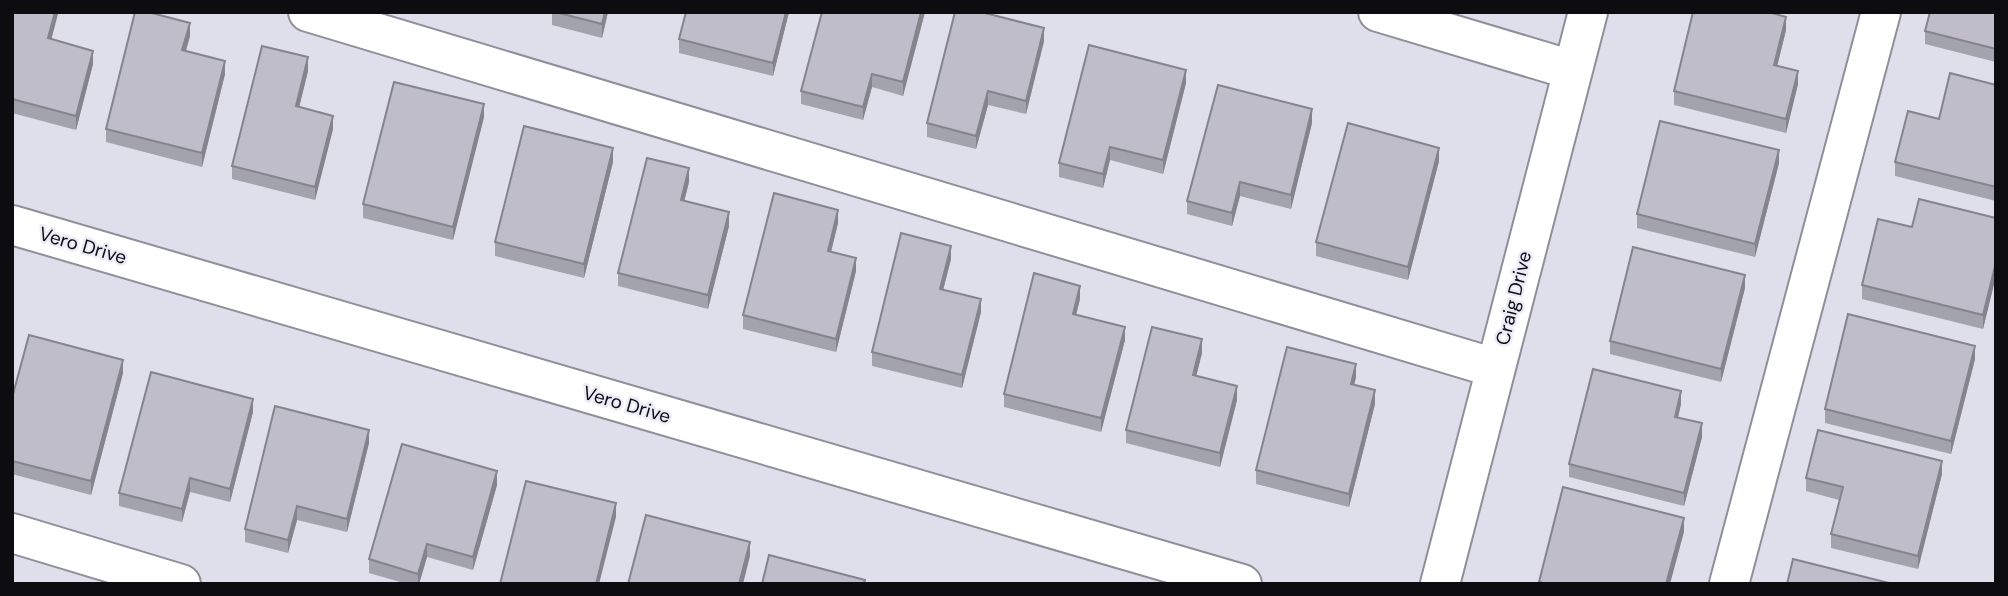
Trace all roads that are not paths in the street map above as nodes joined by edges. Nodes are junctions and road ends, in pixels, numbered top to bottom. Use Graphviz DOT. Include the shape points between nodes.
graph roads {
  1 [pos="308,12"];
  2 [pos="1378,12"];
  3 [pos="1588,12"];
  4 [pos="1881,12"];
  5 [pos="1572,70"];
  6 [pos="12,225"];
  7 [pos="1495,368"];
  8 [pos="12,533"];
  9 [pos="181,584"];
  10 [pos="1242,584"];
  11 [pos="1440,584"];
  12 [pos="1728,584"];
  1 -- 7 [label="street"];
  2 -- 5 [label="street"];
  3 -- 5 [label="street, Craig Drive"];
  4 -- 12 [label="street"];
  5 -- 7 [label="street, Craig Drive"];
  6 -- 10 [label="street, Vero Drive"];
  7 -- 11 [label="street, Craig Drive"];
  8 -- 9 [label="street"];
}
